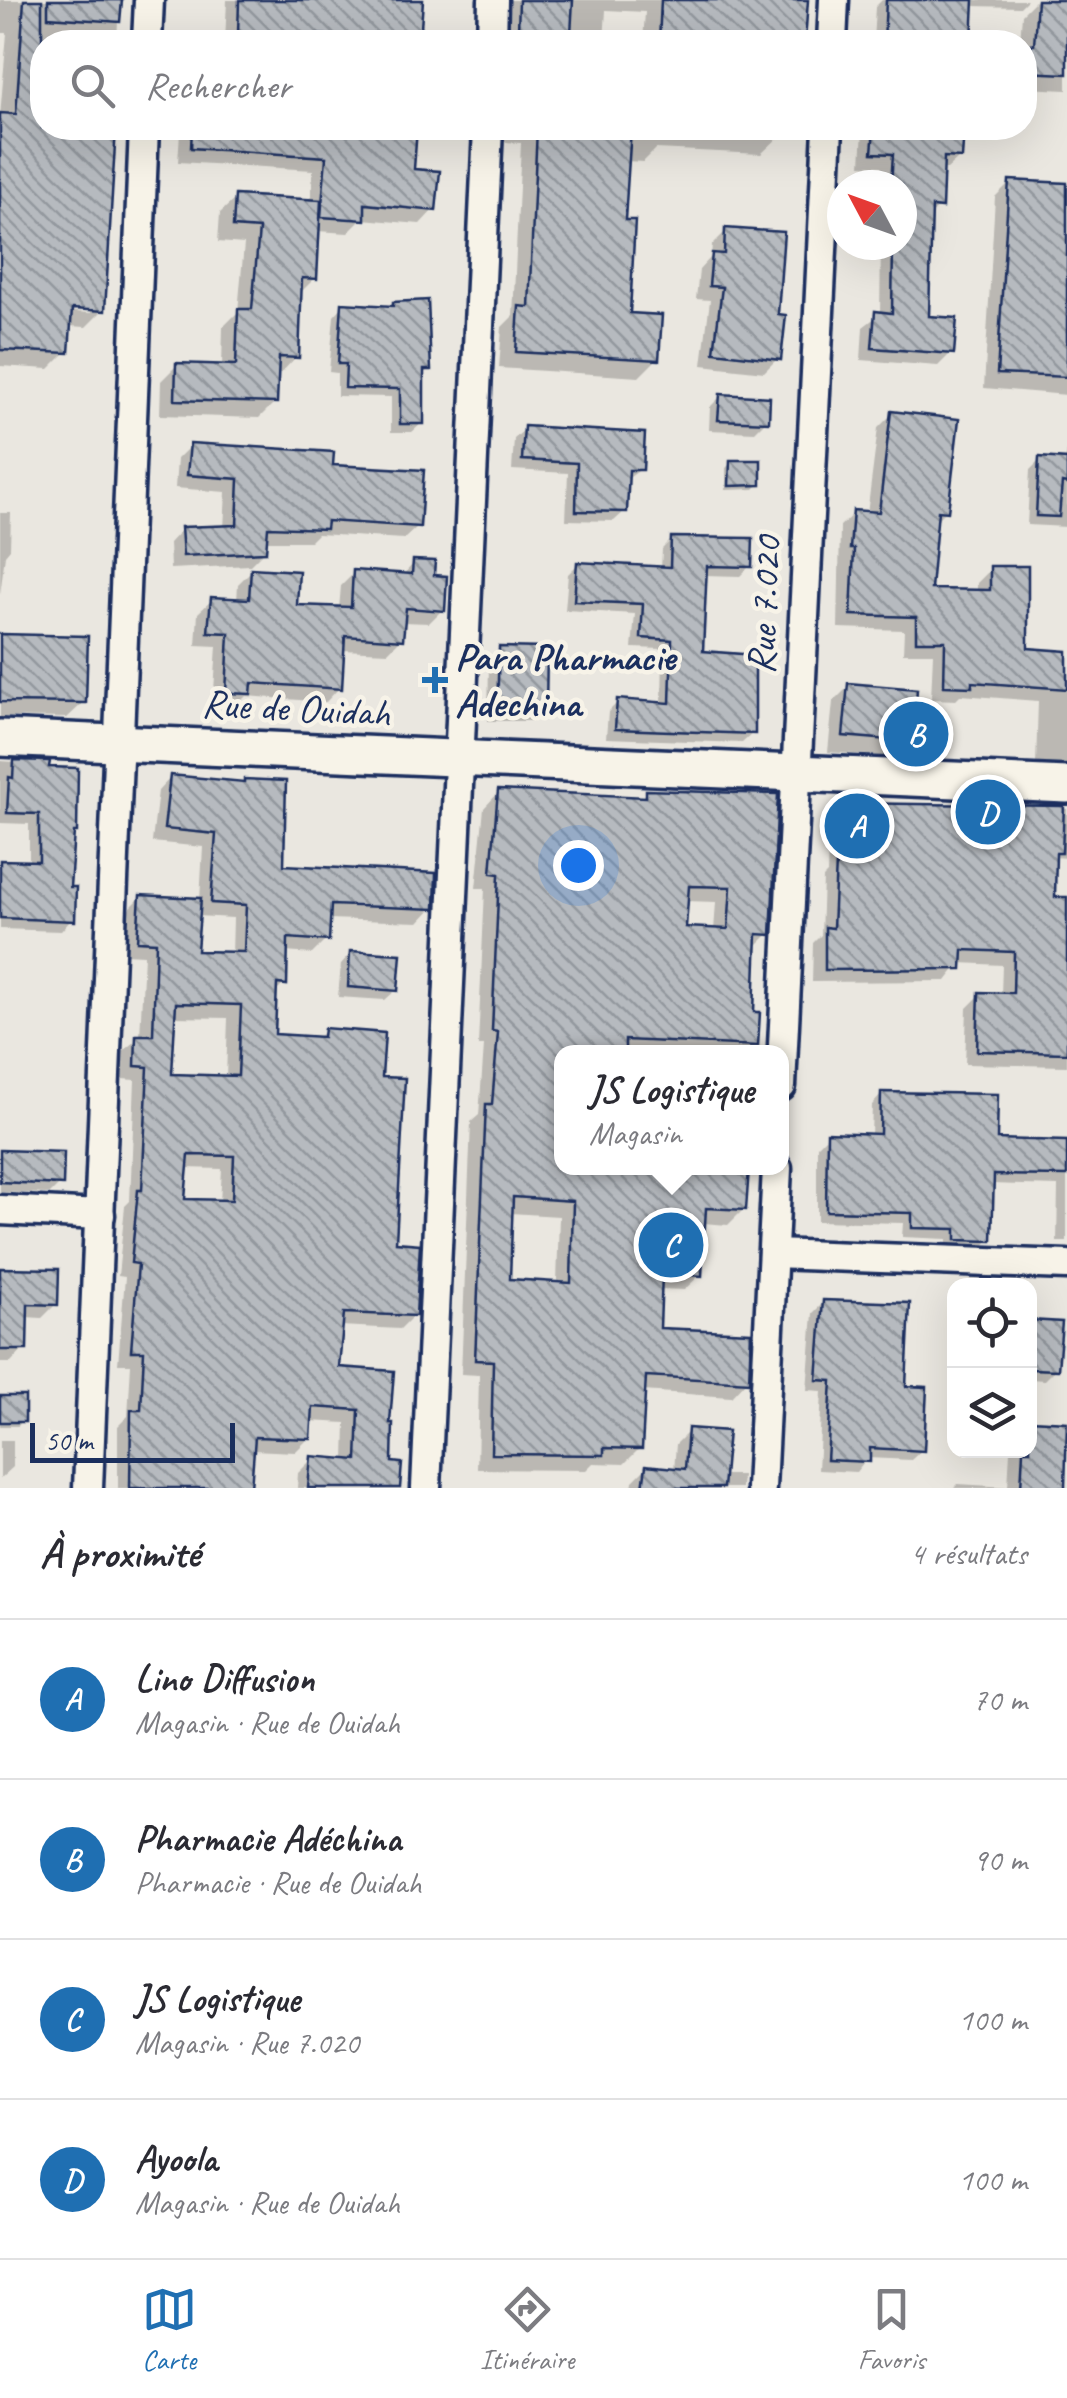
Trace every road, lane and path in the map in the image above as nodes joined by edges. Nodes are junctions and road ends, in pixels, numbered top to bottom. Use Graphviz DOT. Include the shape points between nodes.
graph roads {
  1 [pos="149,0"];
  2 [pos="494,0"];
  3 [pos="834,0"];
  4 [pos="148,30"];
  5 [pos="493,30"];
  6 [pos="833,30"];
  7 [pos="144,140"];
  8 [pos="487,140"];
  9 [pos="827,140"];
  10 [pos="0,738"];
  11 [pos="119,743"];
  12 [pos="459,758"];
  13 [pos="796,774"];
  14 [pos="1067,786"];
  15 [pos="783,1045"];
  16 [pos="777,1175"];
  17 [pos="0,1210"];
  18 [pos="100,1216"];
  19 [pos="773,1254"];
  20 [pos="1067,1265"];
  21 [pos="88,1488"];
  22 [pos="426,1488"];
  23 [pos="761,1488"];
  1 -- 4 [label="street"];
  2 -- 5 [label="street"];
  3 -- 6 [label="street"];
  7 -- 11 [label="street"];
  8 -- 12 [label="street"];
  9 -- 13 [label="street, Rue 7.020"];
  10 -- 11 [label="main road, Rue de Ouidah"];
  11 -- 12 [label="main road, Rue de Ouidah"];
  11 -- 18 [label="street"];
  12 -- 13 [label="main road, Rue de Ouidah"];
  12 -- 22 [label="street"];
  13 -- 14 [label="main road, Rue de Ouidah"];
  13 -- 15 [label="street, Rue 7.020"];
  16 -- 19 [label="street"];
  17 -- 18 [label="street"];
  18 -- 21 [label="street"];
  19 -- 20 [label="street"];
  19 -- 23 [label="street"];
}
